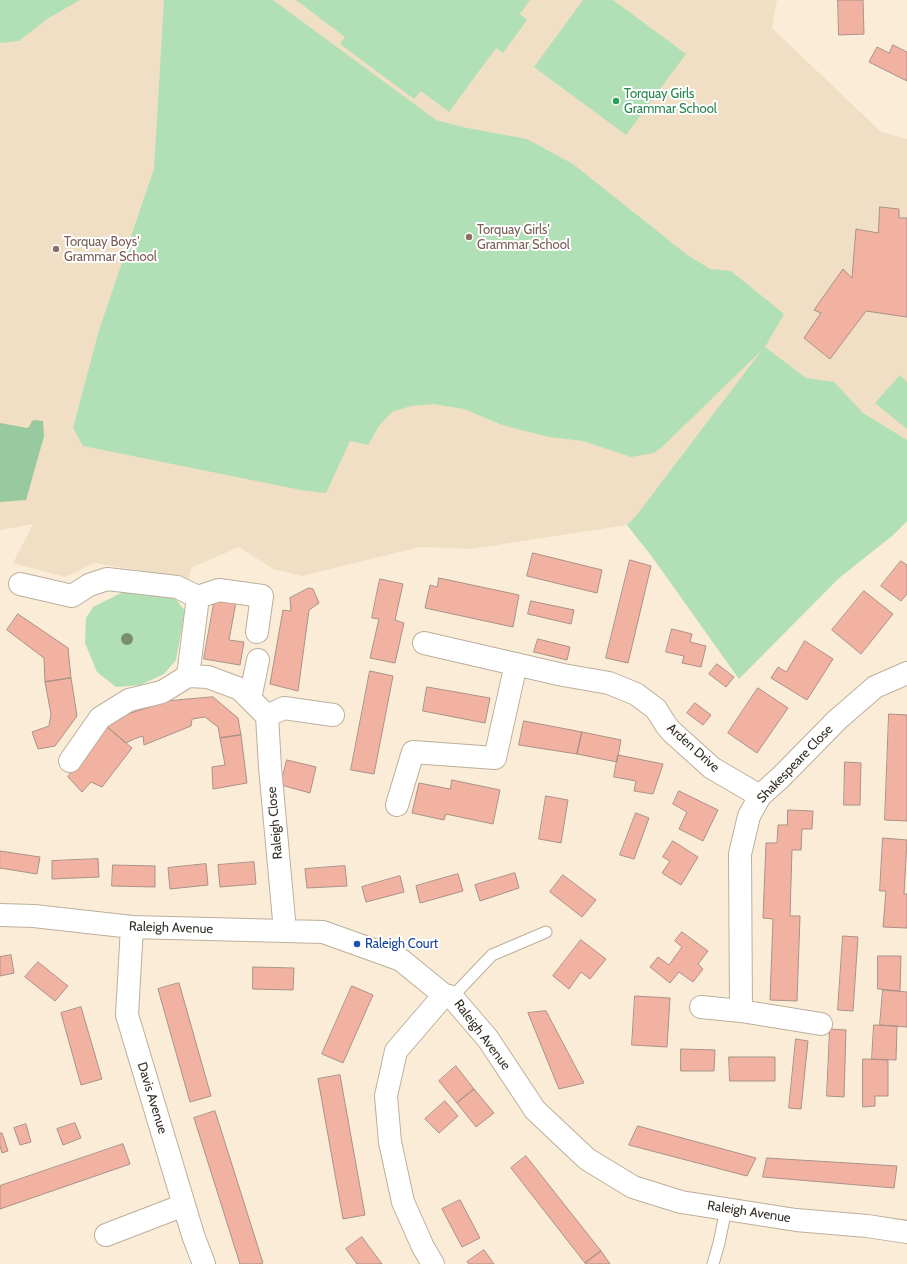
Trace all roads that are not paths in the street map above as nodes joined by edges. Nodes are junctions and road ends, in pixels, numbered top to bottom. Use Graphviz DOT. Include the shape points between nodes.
graph roads {
  1 [pos="20,584"];
  2 [pos="198,597"];
  3 [pos="257,632"];
  4 [pos="424,643"];
  5 [pos="258,660"];
  6 [pos="516,664"];
  7 [pos="907,673"];
  8 [pos="188,676"];
  9 [pos="250,699"];
  10 [pos="333,715"];
  11 [pos="268,716"];
  12 [pos="70,761"];
  13 [pos="760,796"];
  14 [pos="397,805"];
  15 [pos="0,915"];
  16 [pos="132,928"];
  17 [pos="285,931"];
  18 [pos="546,932"];
  19 [pos="448,996"];
  20 [pos="701,1007"];
  21 [pos="741,1011"];
  22 [pos="821,1024"];
  23 [pos="184,1205"];
  24 [pos="726,1209"];
  25 [pos="907,1232"];
  26 [pos="106,1235"];
  27 [pos="204,1264"];
  28 [pos="433,1264"];
  29 [pos="712,1264"];
  1 -- 2 [label="street" via="72,596 90,585 107,579 176,587"];
  2 -- 3 [label="street" via="219,590 262,596"];
  2 -- 8 [label="street"];
  4 -- 6 [label="street, Arden Drive"];
  5 -- 9 [label="street"];
  6 -- 13 [label="street, Arden Drive" via="609,683 636,694 656,709 672,732 712,768"];
  6 -- 14 [label="street" via="496,758 413,752"];
  7 -- 13 [label="street, Shakespeare Close" via="875,687 837,720"];
  8 -- 9 [label="street" via="208,676 240,689"];
  8 -- 12 [label="street" via="162,692 129,700 100,718"];
  9 -- 11 [label="street"];
  10 -- 11 [label="street" via="284,708"];
  11 -- 17 [label="street, Raleigh Close" via="270,767"];
  13 -- 21 [label="street, Shakespeare Close" via="749,816 740,854"];
  15 -- 16 [label="street, Raleigh Avenue" via="34,916"];
  16 -- 17 [label="street, Raleigh Avenue"];
  16 -- 23 [label="street, Davis Avenue" via="127,1015"];
  17 -- 19 [label="street, Raleigh Avenue" via="323,932 401,960"];
  18 -- 19 [label="lane" via="492,954"];
  19 -- 24 [label="street, Raleigh Avenue" via="488,1040 536,1110 587,1159 633,1187 682,1202"];
  19 -- 28 [label="street" via="396,1051 386,1096 390,1142 403,1202"];
  20 -- 21 [label="street"];
  21 -- 22 [label="street"];
  23 -- 26 [label="street"];
  23 -- 27 [label="street, Davis Avenue"];
  24 -- 25 [label="street, Raleigh Avenue" via="796,1220"];
  24 -- 29 [label="lane"];
}
